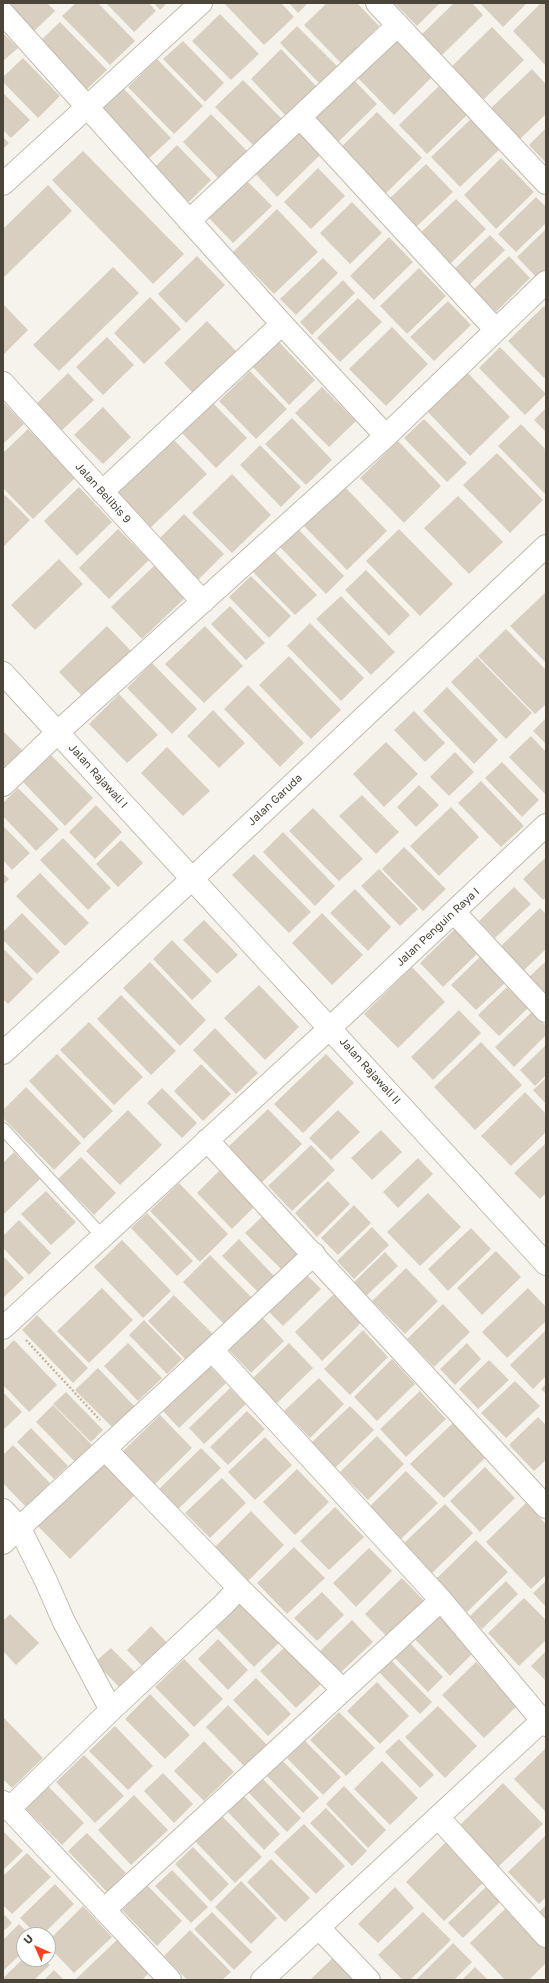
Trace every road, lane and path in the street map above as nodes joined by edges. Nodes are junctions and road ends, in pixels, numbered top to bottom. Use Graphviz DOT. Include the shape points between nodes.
graph roads {
  1 [pos="201,3"];
  2 [pos="377,3"];
  3 [pos="3,14"];
  4 [pos="398,26"];
  5 [pos="87,108"];
  6 [pos="300,117"];
  7 [pos="546,183"];
  8 [pos="3,184"];
  9 [pos="189,221"];
  10 [pos="546,282"];
  11 [pos="282,324"];
  12 [pos="496,330"];
  13 [pos="3,383"];
  14 [pos="386,436"];
  15 [pos="102,492"];
  16 [pos="546,546"];
  17 [pos="203,602"];
  18 [pos="3,674"];
  19 [pos="58,732"];
  20 [pos="3,785"];
  21 [pos="546,825"];
  22 [pos="192,879"];
  23 [pos="454,912"];
  24 [pos="546,1011"];
  25 [pos="330,1028"];
  26 [pos="3,1053"];
  27 [pos="3,1130"];
  28 [pos="207,1140"];
  29 [pos="103,1237"];
  30 [pos="314,1254"];
  31 [pos="546,1264"];
  32 [pos="6,1325"];
  33 [pos="212,1350"];
  34 [pos="111,1443"];
  35 [pos="546,1507"];
  36 [pos="3,1510"];
  37 [pos="19,1527"];
  38 [pos="3,1543"];
  39 [pos="239,1588"];
  40 [pos="441,1600"];
  41 [pos="343,1690"];
  42 [pos="111,1710"];
  43 [pos="545,1721"];
  44 [pos="6,1806"];
  45 [pos="438,1817"];
  46 [pos="104,1910"];
  47 [pos="319,1928"];
  48 [pos="546,1936"];
  49 [pos="170,1980"];
  50 [pos="262,1980"];
  51 [pos="369,1980"];
  1 -- 5 [label="street"];
  2 -- 4 [label="street"];
  3 -- 5 [label="street"];
  4 -- 6 [label="street"];
  4 -- 7 [label="street"];
  5 -- 8 [label="street"];
  5 -- 9 [label="street"];
  6 -- 9 [label="street"];
  6 -- 12 [label="street"];
  9 -- 11 [label="street"];
  10 -- 12 [label="street"];
  11 -- 14 [label="street"];
  11 -- 15 [label="street"];
  12 -- 14 [label="street"];
  13 -- 15 [label="street, Jalan Belibis 9"];
  14 -- 17 [label="street"];
  15 -- 17 [label="street, Jalan Belibis 9"];
  16 -- 22 [label="street, Jalan Garuda"];
  17 -- 19 [label="street"];
  18 -- 19 [label="street, Jalan Rajawali I"];
  19 -- 20 [label="street"];
  19 -- 22 [label="street, Jalan Rajawali I"];
  21 -- 23 [label="street, Jalan Penguin Raya I"];
  22 -- 25 [label="street, Jalan Rajawali II"];
  22 -- 26 [label="street, Jalan Garuda"];
  23 -- 24 [label="street"];
  23 -- 25 [label="street, Jalan Penguin Raya I"];
  25 -- 28 [label="street, Jalan Penguin Raya I"];
  25 -- 31 [label="street, Jalan Rajawali II"];
  27 -- 29 [label="lane"];
  28 -- 29 [label="street, Jalan Penguin Raya I"];
  28 -- 30 [label="street"];
  29 -- 32 [label="street, Jalan Penguin Raya I"];
  30 -- 33 [label="street"];
  30 -- 35 [label="street"];
  32 -- 34 [label="path"];
  33 -- 34 [label="street"];
  33 -- 40 [label="street"];
  34 -- 37 [label="street"];
  34 -- 39 [label="street"];
  36 -- 37 [label="street"];
  37 -- 38 [label="street"];
  37 -- 42 [label="street" via="64,1622"];
  39 -- 41 [label="street"];
  39 -- 42 [label="street"];
  40 -- 41 [label="street"];
  40 -- 43 [label="street"];
  41 -- 46 [label="street"];
  42 -- 44 [label="street"];
  43 -- 45 [label="street"];
  44 -- 46 [label="street"];
  45 -- 47 [label="street"];
  45 -- 48 [label="street"];
  46 -- 49 [label="street"];
  47 -- 50 [label="street"];
  47 -- 51 [label="street"];
}
